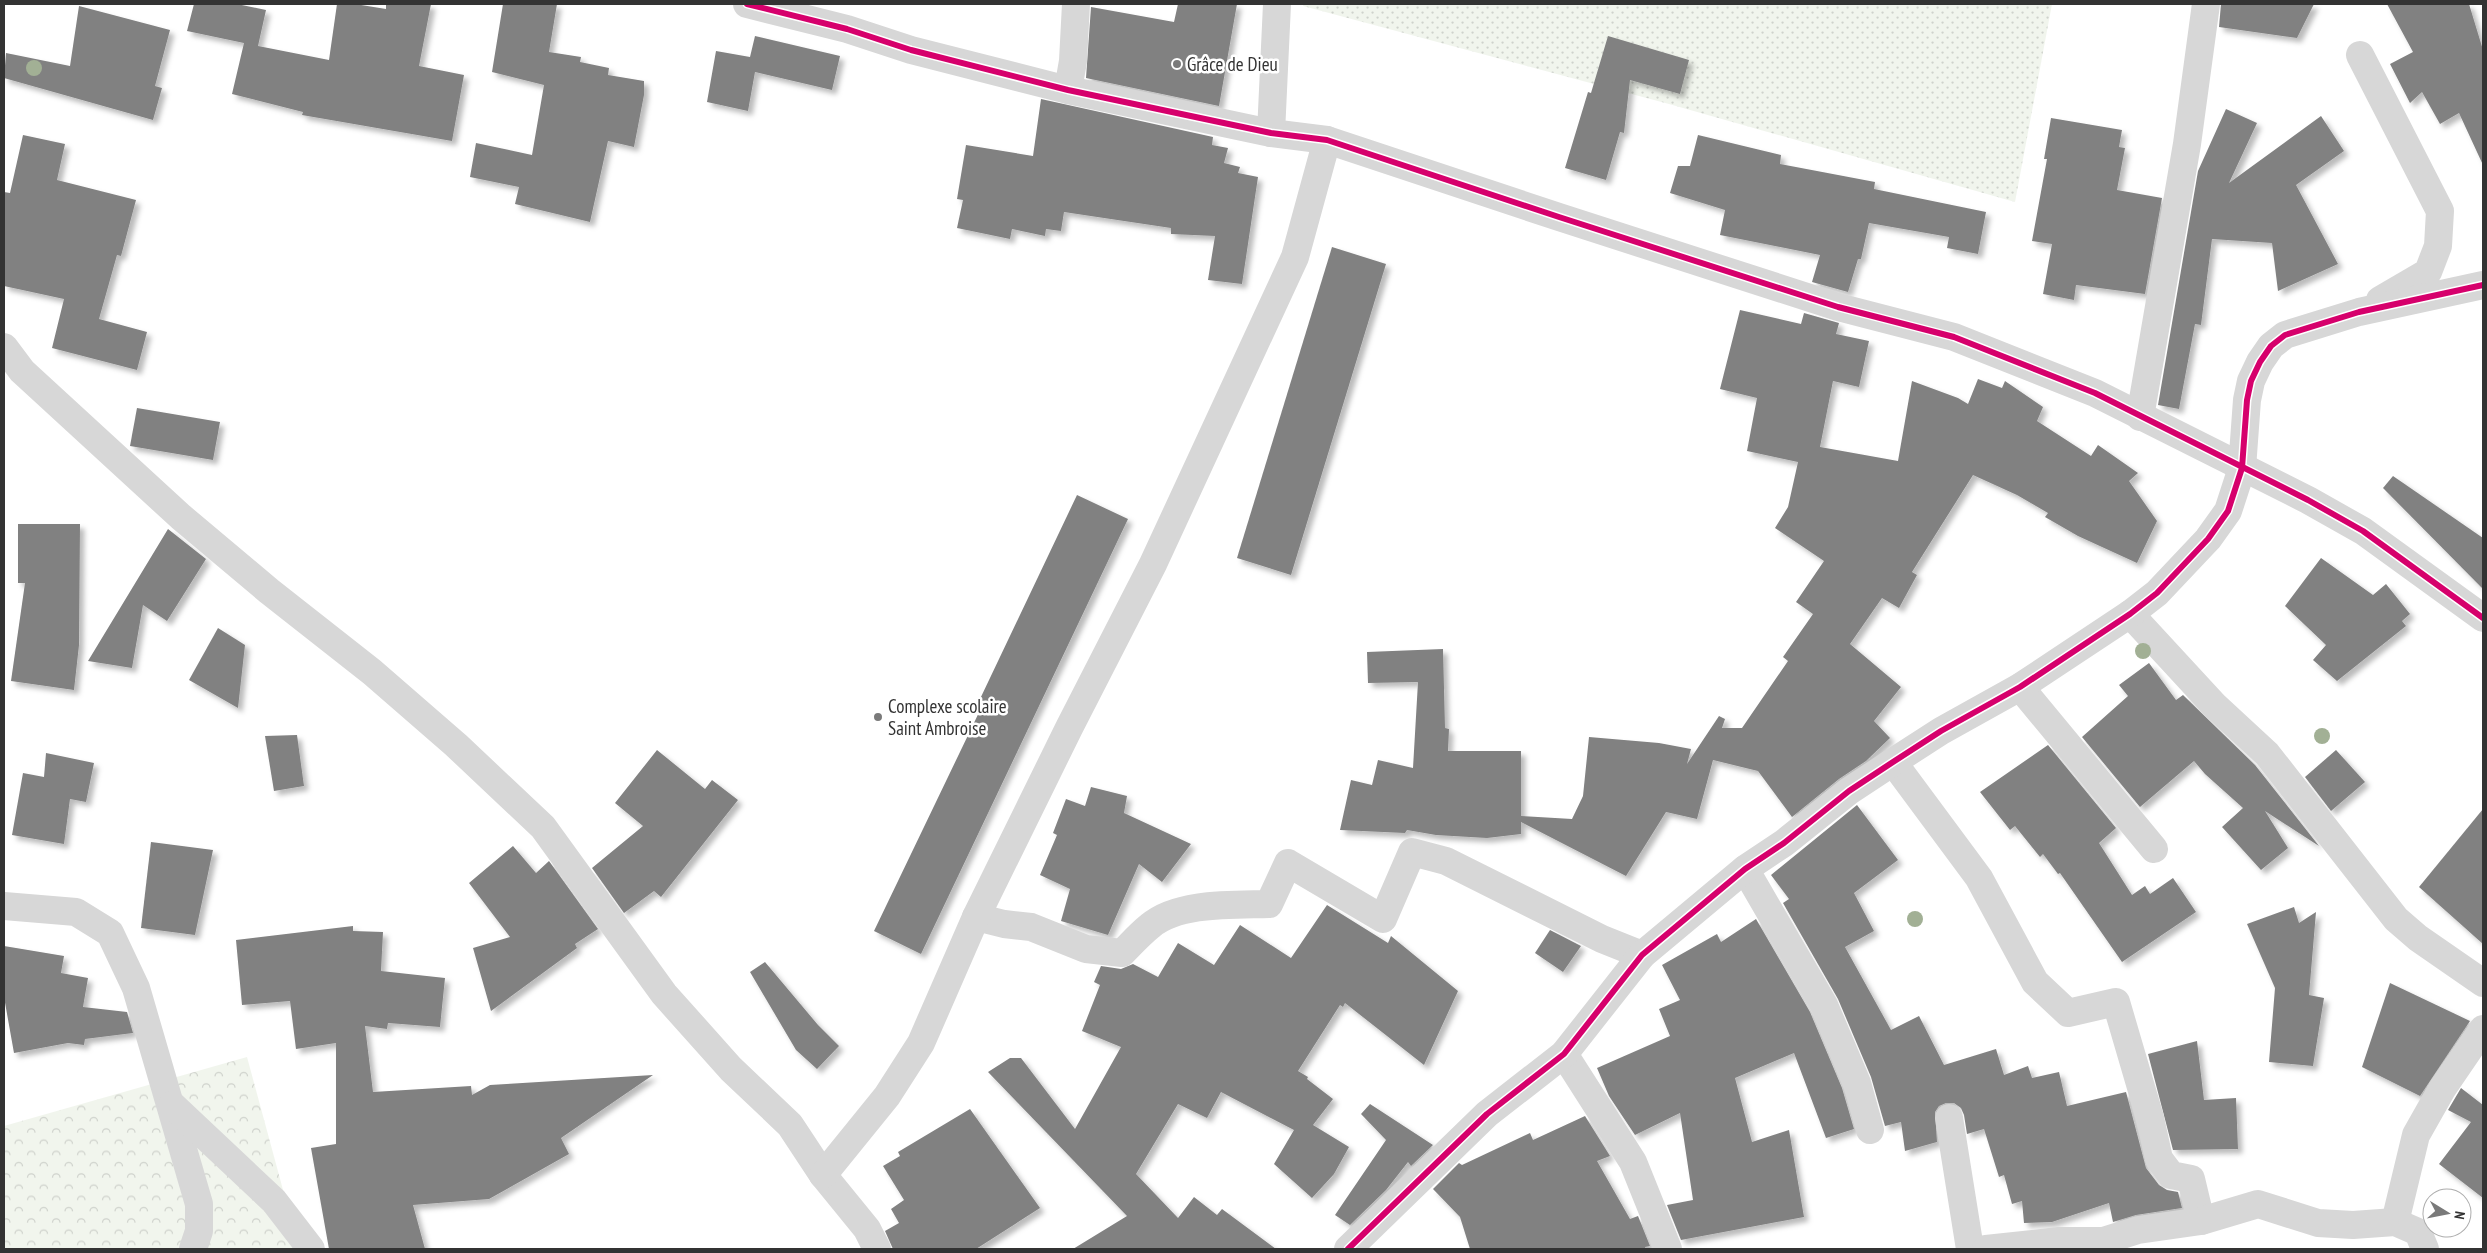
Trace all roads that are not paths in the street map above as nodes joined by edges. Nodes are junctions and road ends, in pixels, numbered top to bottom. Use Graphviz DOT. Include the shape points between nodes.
graph roads {
  1 [pos="747,4"];
  2 [pos="1076,4"];
  3 [pos="1277,4"];
  4 [pos="2206,4"];
  5 [pos="2360,55"];
  6 [pos="1068,90"];
  7 [pos="1271,133"];
  8 [pos="1327,140"];
  9 [pos="2483,285"];
  10 [pos="2359,312"];
  11 [pos="4,347"];
  12 [pos="2140,417"];
  13 [pos="2242,468"];
  14 [pos="2130,614"];
  15 [pos="2483,618"];
  16 [pos="2020,687"];
  17 [pos="1893,762"];
  18 [pos="2154,849"];
  19 [pos="1745,869"];
  20 [pos="4,906"];
  21 [pos="976,917"];
  22 [pos="1642,955"];
  23 [pos="2483,983"];
  24 [pos="2483,1029"];
  25 [pos="1564,1054"];
  26 [pos="171,1104"];
  27 [pos="1949,1118"];
  28 [pos="1870,1130"];
  29 [pos="823,1175"];
  30 [pos="2201,1221"];
  31 [pos="2395,1222"];
  32 [pos="192,1249"];
  33 [pos="311,1249"];
  34 [pos="877,1249"];
  35 [pos="1348,1249"];
  36 [pos="1668,1249"];
  37 [pos="1970,1249"];
  38 [pos="1986,1249"];
  39 [pos="2425,1249"];
  1 -- 6 [label="street"];
  2 -- 6 [label="street"];
  3 -- 7 [label="street"];
  4 -- 12 [label="street"];
  5 -- 10 [label="street" via="2440,211 2440,227 2438,246 2428,272"];
  6 -- 7 [label="street"];
  7 -- 8 [label="street"];
  8 -- 12 [label="street" via="1838,307 1954,337 2095,393"];
  8 -- 21 [label="street" via="1295,257 1153,564"];
  9 -- 10 [label="street"];
  10 -- 13 [label="street" via="2285,335 2271,346 2251,381"];
  11 -- 29 [label="street" via="22,371 174,511 379,678 543,827 664,994 731,1069 790,1125"];
  12 -- 13 [label="street"];
  13 -- 14 [label="street" via="2228,510 2208,539 2157,593"];
  13 -- 15 [label="street" via="2363,531"];
  14 -- 16 [label="street"];
  14 -- 23 [label="street" via="2214,705 2266,754 2396,919"];
  16 -- 17 [label="street"];
  16 -- 18 [label="street"];
  17 -- 19 [label="street"];
  17 -- 30 [label="street" via="1979,878 2035,982 2068,1013 2116,1002 2159,1159 2171,1175 2191,1179"];
  19 -- 22 [label="street"];
  19 -- 28 [label="street" via="1824,1005 1857,1083"];
  20 -- 26 [label="street" via="76,912 110,934 136,988"];
  21 -- 22 [label="street" via="1031,927 1086,949 1122,953 1151,925 1176,913 1198,906 1269,904 1288,863 1383,919 1412,852 1446,861 1602,939"];
  21 -- 29 [label="street" via="921,1043 887,1096"];
  22 -- 25 [label="street"];
  24 -- 31 [label="street" via="2442,1089 2416,1135"];
  25 -- 35 [label="street" via="1487,1114"];
  25 -- 36 [label="street" via="1633,1162"];
  26 -- 32 [label="street" via="199,1204 199,1231"];
  26 -- 33 [label="street" via="274,1201"];
  27 -- 37 [label="street"];
  29 -- 34 [label="street" via="867,1229"];
  30 -- 31 [label="street" via="2258,1204 2318,1223"];
  30 -- 38 [label="street" via="2138,1230 2104,1241 2059,1241"];
  31 -- 39 [label="street" via="2418,1232"];
}
